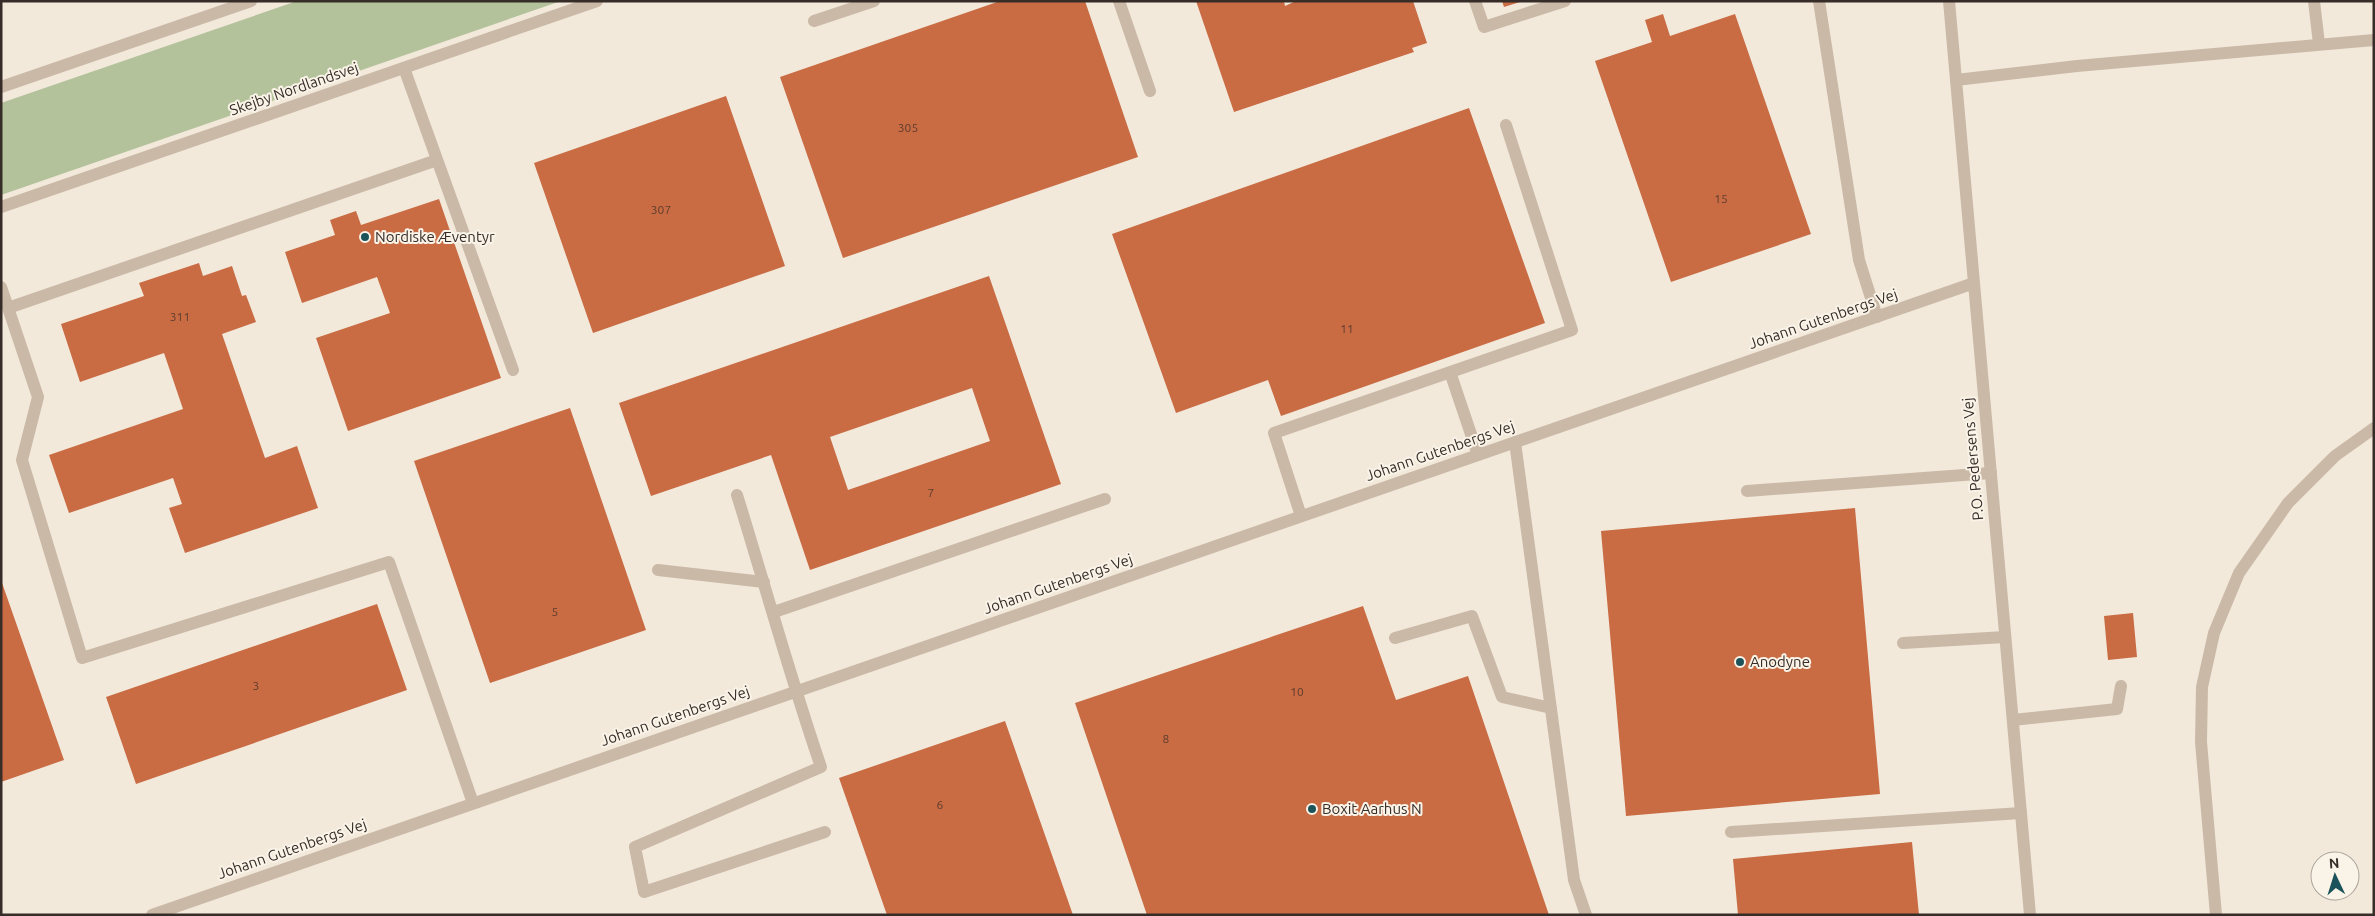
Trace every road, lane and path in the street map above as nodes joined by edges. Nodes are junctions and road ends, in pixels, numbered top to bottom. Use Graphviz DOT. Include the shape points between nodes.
graph roads {
  1 [pos="251,1"];
  2 [pos="597,1"];
  3 [pos="874,1"];
  4 [pos="1119,1"];
  5 [pos="1475,1"];
  6 [pos="1565,1"];
  7 [pos="1819,1"];
  8 [pos="1949,1"];
  9 [pos="2314,1"];
  10 [pos="814,20"];
  11 [pos="2374,40"];
  12 [pos="2319,44"];
  13 [pos="404,68"];
  14 [pos="1956,80"];
  15 [pos="1,87"];
  16 [pos="1150,91"];
  17 [pos="1506,124"];
  18 [pos="437,160"];
  19 [pos="1,207"];
  20 [pos="1974,284"];
  21 [pos="1,286"];
  22 [pos="8,308"];
  23 [pos="1877,317"];
  24 [pos="513,370"];
  25 [pos="1450,372"];
  26 [pos="2374,428"];
  27 [pos="1515,442"];
  28 [pos="1478,455"];
  29 [pos="1991,473"];
  30 [pos="1747,491"];
  31 [pos="737,495"];
  32 [pos="1105,499"];
  33 [pos="1301,516"];
  34 [pos="658,570"];
  35 [pos="764,582"];
  36 [pos="774,612"];
  37 [pos="2006,637"];
  38 [pos="1395,638"];
  39 [pos="1903,643"];
  40 [pos="2121,686"];
  41 [pos="795,692"];
  42 [pos="1551,708"];
  43 [pos="2013,720"];
  44 [pos="473,803"];
  45 [pos="2021,813"];
  46 [pos="825,832"];
  47 [pos="1731,832"];
  48 [pos="152,915"];
  49 [pos="1586,915"];
  50 [pos="2030,915"];
  51 [pos="2216,915"];
  1 -- 15 [label="street"];
  2 -- 13 [label="street, Skejby Nordlandsvej"];
  3 -- 10 [label="street"];
  4 -- 16 [label="street"];
  5 -- 6 [label="street" via="1484,27"];
  7 -- 23 [label="street" via="1859,260"];
  8 -- 14 [label="street, P.O. Pedersens Vej"];
  9 -- 12 [label="street"];
  11 -- 12 [label="street"];
  12 -- 14 [label="street"];
  13 -- 18 [label="street"];
  13 -- 19 [label="street, Skejby Nordlandsvej"];
  14 -- 20 [label="street, P.O. Pedersens Vej"];
  17 -- 25 [label="street" via="1572,330"];
  18 -- 22 [label="street"];
  18 -- 24 [label="street"];
  20 -- 23 [label="street, Johann Gutenbergs Vej"];
  20 -- 29 [label="street, P.O. Pedersens Vej"];
  21 -- 22 [label="street"];
  22 -- 44 [label="street" via="38,396 22,460 82,658 389,562"];
  23 -- 27 [label="street, Johann Gutenbergs Vej"];
  25 -- 28 [label="street"];
  25 -- 33 [label="street" via="1274,433"];
  26 -- 51 [label="street" via="2334,456 2288,503 2239,573 2214,633 2202,687 2201,742"];
  27 -- 28 [label="street, Johann Gutenbergs Vej"];
  27 -- 42 [label="street"];
  28 -- 33 [label="street, Johann Gutenbergs Vej"];
  29 -- 30 [label="street"];
  29 -- 37 [label="street, P.O. Pedersens Vej"];
  31 -- 35 [label="street"];
  32 -- 36 [label="street"];
  33 -- 41 [label="street, Johann Gutenbergs Vej"];
  34 -- 35 [label="street"];
  35 -- 36 [label="street"];
  36 -- 41 [label="street"];
  37 -- 39 [label="street"];
  37 -- 43 [label="street, P.O. Pedersens Vej"];
  38 -- 42 [label="street" via="1472,616 1502,698"];
  40 -- 43 [label="street" via="2117,709"];
  41 -- 44 [label="street, Johann Gutenbergs Vej"];
  41 -- 46 [label="street" via="821,767 635,847 644,892"];
  42 -- 49 [label="street" via="1574,880"];
  43 -- 45 [label="street, P.O. Pedersens Vej"];
  44 -- 48 [label="street, Johann Gutenbergs Vej"];
  45 -- 47 [label="street"];
  45 -- 50 [label="street, P.O. Pedersens Vej"];
}
